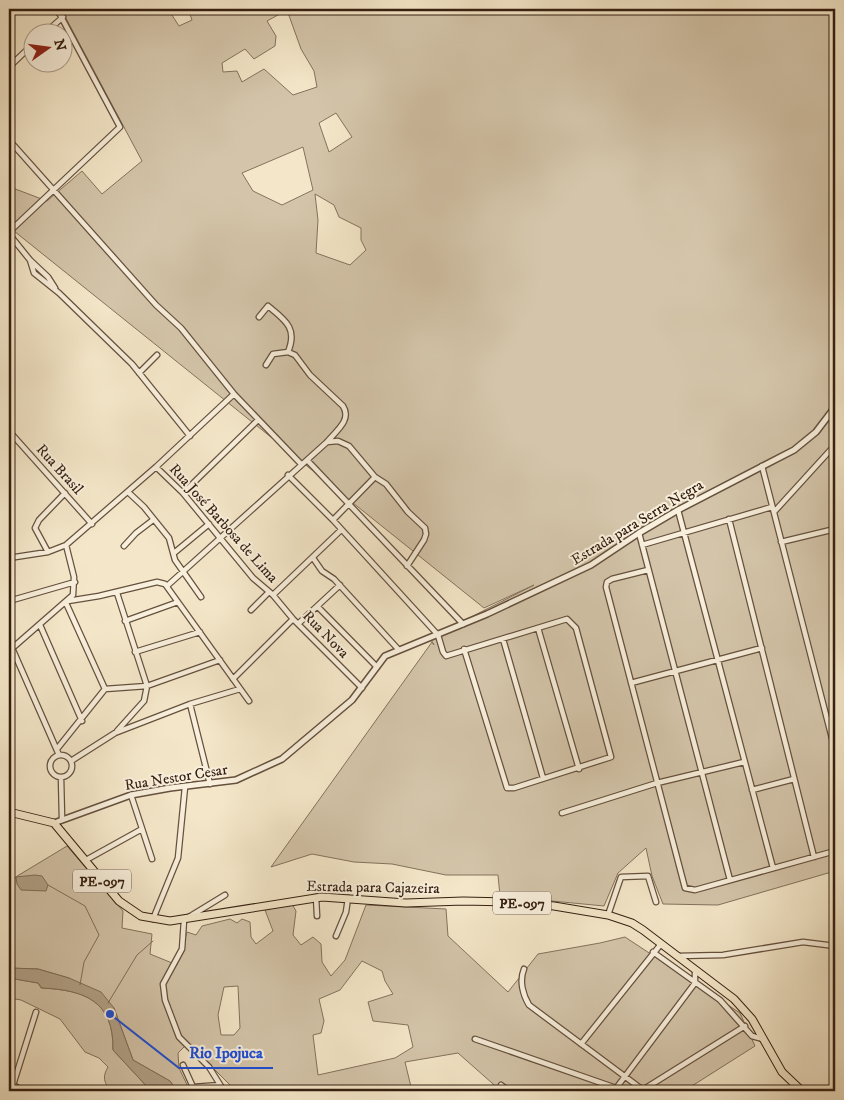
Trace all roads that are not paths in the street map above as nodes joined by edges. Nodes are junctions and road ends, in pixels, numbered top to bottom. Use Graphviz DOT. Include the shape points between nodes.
graph roads {
  1 [pos="57,9"];
  2 [pos="63,17"];
  3 [pos="57,22"];
  4 [pos="22,55"];
  5 [pos="9,67"];
  6 [pos="9,140"];
  7 [pos="53,189"];
  8 [pos="9,233"];
  9 [pos="259,317"];
  10 [pos="288,352"];
  11 [pos="157,356"];
  12 [pos="266,365"];
  13 [pos="139,373"];
  14 [pos="234,394"];
  15 [pos="835,407"];
  16 [pos="258,420"];
  17 [pos="9,430"];
  18 [pos="190,436"];
  19 [pos="327,442"];
  20 [pos="835,445"];
  21 [pos="307,460"];
  22 [pos="301,464"];
  23 [pos="762,466"];
  24 [pos="156,467"];
  25 [pos="288,475"];
  26 [pos="375,477"];
  27 [pos="128,492"];
  28 [pos="65,493"];
  29 [pos="183,493"];
  30 [pos="348,505"];
  31 [pos="773,509"];
  32 [pos="678,510"];
  33 [pos="729,519"];
  34 [pos="153,520"];
  35 [pos="333,520"];
  36 [pos="92,524"];
  37 [pos="209,524"];
  38 [pos="341,530"];
  39 [pos="835,530"];
  40 [pos="684,532"];
  41 [pos="639,533"];
  42 [pos="221,539"];
  43 [pos="170,542"];
  44 [pos="781,542"];
  45 [pos="185,543"];
  46 [pos="66,544"];
  47 [pos="642,545"];
  48 [pos="124,546"];
  49 [pos="48,552"];
  50 [pos="174,553"];
  51 [pos="9,558"];
  52 [pos="313,558"];
  53 [pos="407,566"];
  54 [pos="648,570"];
  55 [pos="183,572"];
  56 [pos="75,582"];
  57 [pos="167,586"];
  58 [pos="340,586"];
  59 [pos="117,592"];
  60 [pos="271,594"];
  61 [pos="201,597"];
  62 [pos="9,601"];
  63 [pos="67,602"];
  64 [pos="178,602"];
  65 [pos="318,607"];
  66 [pos="251,610"];
  67 [pos="293,619"];
  68 [pos="125,621"];
  69 [pos="40,624"];
  70 [pos="299,624"];
  71 [pos="463,624"];
  72 [pos="538,628"];
  73 [pos="200,632"];
  74 [pos="438,635"];
  75 [pos="503,638"];
  76 [pos="762,648"];
  77 [pos="10,649"];
  78 [pos="398,649"];
  79 [pos="464,649"];
  80 [pos="135,652"];
  81 [pos="717,658"];
  82 [pos="220,660"];
  83 [pos="376,666"];
  84 [pos="674,670"];
  85 [pos="233,679"];
  86 [pos="631,683"];
  87 [pos="146,686"];
  88 [pos="362,688"];
  89 [pos="105,689"];
  90 [pos="240,689"];
  91 [pos="249,701"];
  92 [pos="190,704"];
  93 [pos="82,720"];
  94 [pos="115,732"];
  95 [pos="834,738"];
  96 [pos="57,749"];
  97 [pos="835,750"];
  98 [pos="59,755"];
  99 [pos="71,761"];
  100 [pos="744,762"];
  101 [pos="579,769"];
  102 [pos="701,772"];
  103 [pos="60,777"];
  104 [pos="544,778"];
  105 [pos="794,779"];
  106 [pos="657,783"];
  107 [pos="210,784"];
  108 [pos="185,787"];
  109 [pos="752,790"];
  110 [pos="131,795"];
  111 [pos="9,812"];
  112 [pos="562,813"];
  113 [pos="62,819"];
  114 [pos="54,823"];
  115 [pos="142,830"];
  116 [pos="835,851"];
  117 [pos="814,857"];
  118 [pos="152,859"];
  119 [pos="86,860"];
  120 [pos="773,868"];
  121 [pos="730,880"];
  122 [pos="226,895"];
  123 [pos="316,898"];
  124 [pos="348,898"];
  125 [pos="656,902"];
  126 [pos="608,915"];
  127 [pos="317,916"];
  128 [pos="153,919"];
  129 [pos="184,920"];
  130 [pos="336,936"];
  131 [pos="660,944"];
  132 [pos="835,946"];
  133 [pos="653,952"];
  134 [pos="678,956"];
  135 [pos="524,969"];
  136 [pos="696,969"];
  137 [pos="708,978"];
  138 [pos="695,983"];
  139 [pos="36,1012"];
  140 [pos="745,1026"];
  141 [pos="475,1039"];
  142 [pos="763,1039"];
  143 [pos="581,1044"];
  144 [pos="183,1065"];
  145 [pos="625,1077"];
  146 [pos="11,1083"];
  147 [pos="220,1085"];
  148 [pos="501,1085"];
  149 [pos="195,1089"];
  150 [pos="615,1090"];
  151 [pos="21,1091"];
  152 [pos="224,1091"];
  153 [pos="509,1091"];
  154 [pos="641,1091"];
  155 [pos="802,1091"];
  1 -- 2 [label="street"];
  2 -- 3 [label="street"];
  2 -- 7 [label="street" via="120,127"];
  4 -- 5 [label="street"];
  6 -- 7 [label="street"];
  7 -- 8 [label="street"];
  7 -- 14 [label="street" via="156,305 181,328"];
  8 -- 13 [label="street" via="30,260 34,273 59,293"];
  9 -- 10 [label="street" via="268,306 290,327 293,340"];
  10 -- 12 [label="street" via="273,354"];
  10 -- 19 [label="street" via="295,355 346,412 346,419"];
  11 -- 13 [label="street"];
  13 -- 18 [label="street"];
  14 -- 16 [label="street"];
  14 -- 18 [label="street"];
  15 -- 23 [label="street, Estrada para Serra Negra" via="816,432 794,450"];
  16 -- 22 [label="street"];
  16 -- 29 [label="street"];
  17 -- 28 [label="street, Rua Brasil"];
  18 -- 24 [label="street"];
  19 -- 21 [label="street"];
  19 -- 26 [label="street" via="338,440 346,443"];
  20 -- 31 [label="street"];
  21 -- 22 [label="street"];
  21 -- 30 [label="street"];
  22 -- 25 [label="street"];
  23 -- 31 [label="street"];
  23 -- 32 [label="street, Estrada para Serra Negra"];
  24 -- 27 [label="street"];
  24 -- 29 [label="street, Rua José Barbosa de Lima"];
  25 -- 35 [label="street"];
  25 -- 42 [label="street"];
  26 -- 30 [label="street"];
  26 -- 53 [label="street" via="386,484 426,531 424,540"];
  27 -- 34 [label="street"];
  27 -- 36 [label="street"];
  28 -- 36 [label="street, Rua Brasil"];
  28 -- 49 [label="street" via="35,528"];
  29 -- 37 [label="street, Rua José Barbosa de Lima"];
  30 -- 35 [label="street"];
  30 -- 53 [label="street"];
  31 -- 33 [label="street"];
  31 -- 44 [label="street"];
  32 -- 40 [label="street"];
  32 -- 41 [label="street, Estrada para Serra Negra"];
  33 -- 40 [label="street"];
  33 -- 76 [label="street"];
  34 -- 43 [label="street"];
  34 -- 48 [label="street"];
  35 -- 38 [label="street"];
  36 -- 46 [label="street"];
  37 -- 42 [label="street, Rua José Barbosa de Lima"];
  37 -- 45 [label="street"];
  38 -- 52 [label="street"];
  38 -- 74 [label="street"];
  39 -- 44 [label="street"];
  40 -- 47 [label="street"];
  40 -- 81 [label="street"];
  41 -- 47 [label="street"];
  41 -- 71 [label="street, Estrada para Serra Negra" via="591,566"];
  42 -- 55 [label="street"];
  42 -- 60 [label="street, Rua José Barbosa de Lima" via="244,569"];
  43 -- 45 [label="street"];
  43 -- 50 [label="street"];
  44 -- 95 [label="street"];
  45 -- 50 [label="street"];
  46 -- 49 [label="street"];
  46 -- 56 [label="street"];
  47 -- 54 [label="street"];
  49 -- 51 [label="street"];
  50 -- 55 [label="street"];
  52 -- 58 [label="street" via="322,571"];
  52 -- 60 [label="street"];
  53 -- 71 [label="street"];
  54 -- 84 [label="street"];
  54 -- 86 [label="street" via="612,579 606,584"];
  55 -- 57 [label="street"];
  55 -- 61 [label="street"];
  56 -- 62 [label="street"];
  56 -- 63 [label="street" via="73,595"];
  57 -- 59 [label="street" via="157,582"];
  57 -- 64 [label="street"];
  58 -- 65 [label="street"];
  58 -- 78 [label="street"];
  59 -- 63 [label="street"];
  59 -- 68 [label="street"];
  60 -- 66 [label="street"];
  60 -- 67 [label="street, Rua Nova"];
  63 -- 69 [label="street"];
  63 -- 89 [label="street"];
  64 -- 68 [label="street"];
  64 -- 73 [label="street"];
  65 -- 70 [label="street"];
  65 -- 83 [label="street"];
  67 -- 70 [label="street, Rua Nova"];
  67 -- 85 [label="street"];
  68 -- 80 [label="street"];
  69 -- 77 [label="street"];
  69 -- 93 [label="street"];
  70 -- 88 [label="street, Rua Nova"];
  71 -- 74 [label="street, Rua Nestor Cesar"];
  72 -- 75 [label="street"];
  72 -- 101 [label="street"];
  72 -- 101 [label="street" via="567,619 576,628 611,755 609,759"];
  73 -- 80 [label="street"];
  73 -- 82 [label="street"];
  74 -- 78 [label="street, Rua Nestor Cesar"];
  74 -- 79 [label="street" via="446,656"];
  75 -- 79 [label="street"];
  75 -- 104 [label="street"];
  76 -- 81 [label="street"];
  76 -- 105 [label="street"];
  77 -- 96 [label="street"];
  78 -- 83 [label="street, Rua Nestor Cesar"];
  79 -- 104 [label="street" via="505,786 514,788"];
  80 -- 87 [label="street"];
  81 -- 84 [label="street"];
  81 -- 100 [label="street"];
  82 -- 85 [label="street"];
  82 -- 87 [label="street"];
  83 -- 88 [label="street, Rua Nestor Cesar"];
  84 -- 86 [label="street"];
  84 -- 102 [label="street"];
  85 -- 90 [label="street"];
  86 -- 106 [label="street"];
  87 -- 89 [label="street"];
  87 -- 94 [label="street" via="144,701"];
  88 -- 107 [label="street, Rua Nestor Cesar" via="282,758 236,780"];
  89 -- 93 [label="street"];
  90 -- 91 [label="street"];
  90 -- 92 [label="street"];
  92 -- 94 [label="street"];
  92 -- 107 [label="street"];
  93 -- 96 [label="street"];
  94 -- 99 [label="street"];
  95 -- 97 [label="street"];
  96 -- 98 [label="street"];
  98 -- 99 [label="street"];
  98 -- 103 [label="street" via="50,765 52,772"];
  99 -- 103 [label="street" via="69,773"];
  100 -- 102 [label="street"];
  100 -- 109 [label="street"];
  101 -- 104 [label="street"];
  102 -- 106 [label="street"];
  102 -- 121 [label="street"];
  103 -- 113 [label="street"];
  105 -- 109 [label="street"];
  105 -- 117 [label="street"];
  106 -- 112 [label="street"];
  106 -- 121 [label="street" via="686,888 690,890"];
  107 -- 108 [label="street, Rua Nestor Cesar"];
  108 -- 110 [label="street, Rua Nestor Cesar"];
  108 -- 128 [label="street" via="178,858"];
  109 -- 120 [label="street"];
  110 -- 113 [label="street, Rua Nestor Cesar"];
  110 -- 115 [label="street"];
  111 -- 114 [label="main road"];
  113 -- 114 [label="street, Rua Nestor Cesar"];
  114 -- 119 [label="main road, PE-097"];
  115 -- 118 [label="street"];
  115 -- 119 [label="street"];
  116 -- 117 [label="street"];
  117 -- 120 [label="street"];
  119 -- 128 [label="main road, PE-097" via="119,901 132,911"];
  120 -- 121 [label="street"];
  122 -- 129 [label="street"];
  123 -- 124 [label="main road, Estrada para Cajazeira / PE-097"];
  123 -- 127 [label="street"];
  123 -- 129 [label="main road, Estrada para Cajazeira / PE-097"];
  124 -- 126 [label="main road, Estrada para Cajazeira / PE-097" via="414,904 463,900 513,902"];
  124 -- 130 [label="street"];
  125 -- 126 [label="street" via="648,876 621,877"];
  126 -- 131 [label="main road, Estrada para Cajazeira / PE-097" via="632,924"];
  128 -- 129 [label="main road, Estrada para Cajazeira / PE-097"];
  129 -- 147 [label="street" via="182,949 162,984 165,1000 180,1037 209,1066"];
  131 -- 133 [label="street"];
  131 -- 134 [label="main road, Estrada para Cajazeira / PE-097"];
  132 -- 134 [label="street" via="803,942 723,954"];
  133 -- 138 [label="street"];
  133 -- 143 [label="street"];
  134 -- 136 [label="main road, Estrada para Cajazeira / PE-097"];
  135 -- 143 [label="street" via="523,992 529,1006"];
  136 -- 137 [label="main road, Estrada para Cajazeira / PE-097"];
  136 -- 138 [label="street"];
  137 -- 138 [label="street"];
  137 -- 142 [label="main road, Estrada para Cajazeira / PE-097" via="743,1008"];
  138 -- 140 [label="street" via="727,1006"];
  138 -- 145 [label="street"];
  139 -- 146 [label="street"];
  140 -- 142 [label="street" via="752,1036"];
  140 -- 154 [label="street"];
  141 -- 150 [label="street"];
  142 -- 155 [label="main road, Estrada para Cajazeira / PE-097" via="782,1072"];
  143 -- 145 [label="street"];
  144 -- 149 [label="street"];
  145 -- 150 [label="street"];
  145 -- 154 [label="street"];
  146 -- 151 [label="street"];
  147 -- 149 [label="street"];
  147 -- 152 [label="street"];
  148 -- 153 [label="street"];
}
